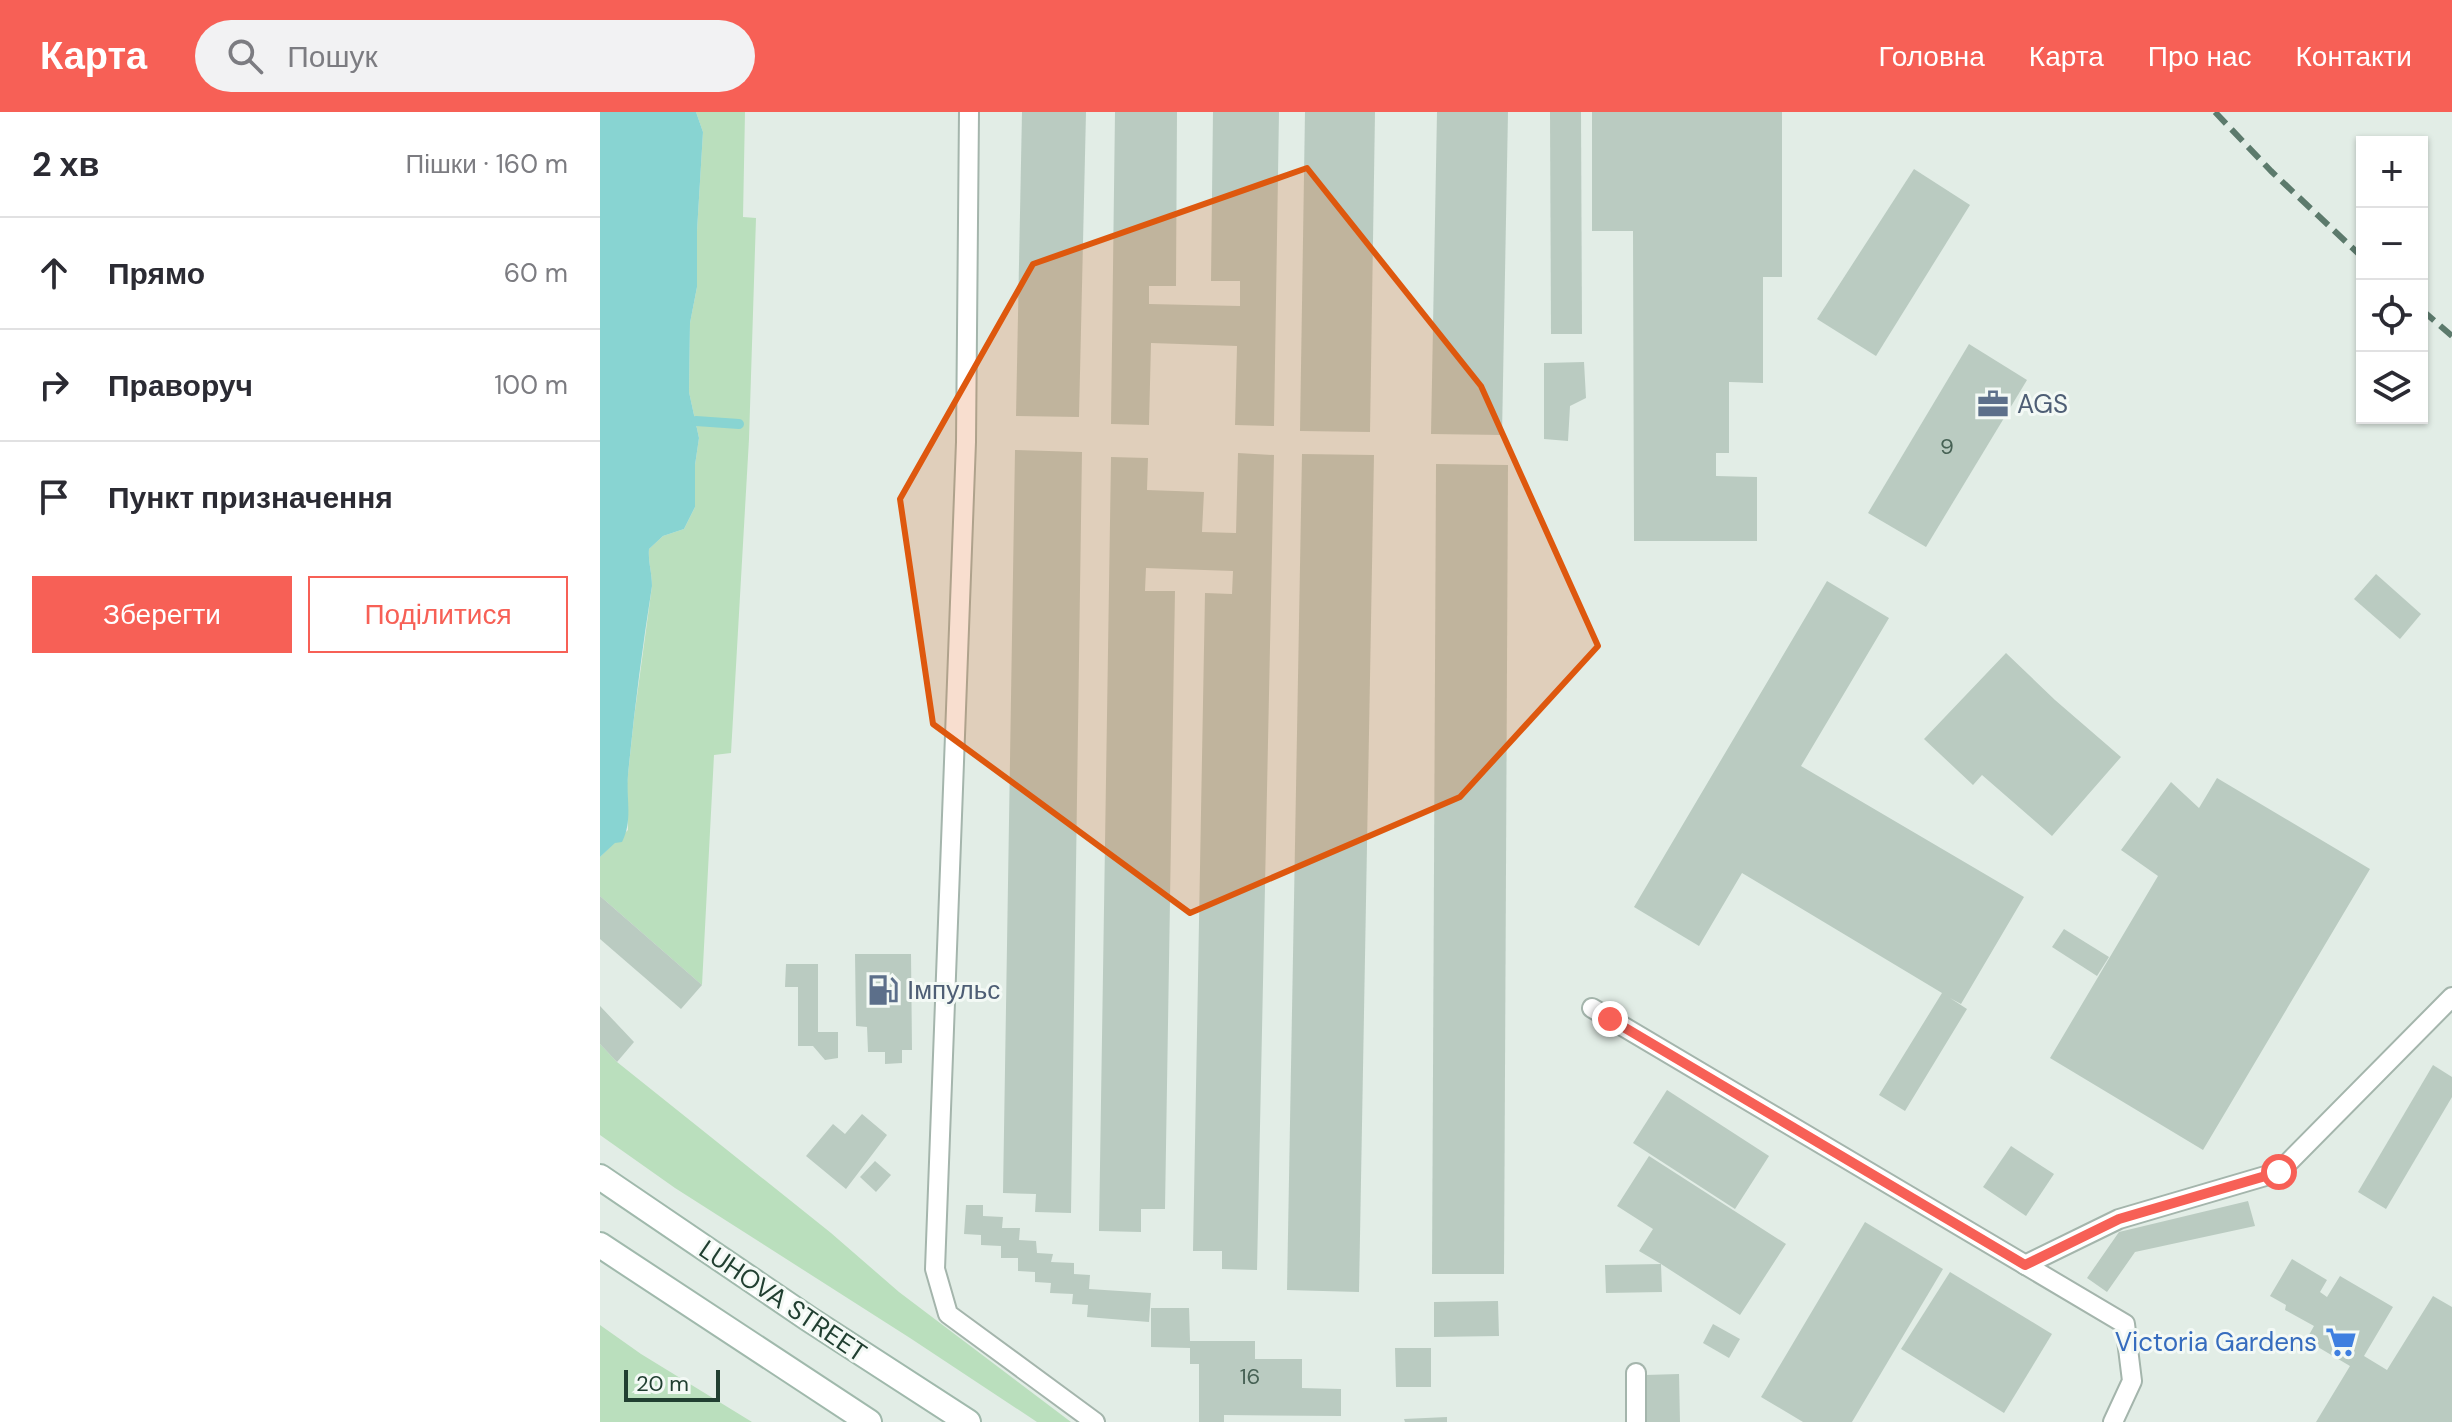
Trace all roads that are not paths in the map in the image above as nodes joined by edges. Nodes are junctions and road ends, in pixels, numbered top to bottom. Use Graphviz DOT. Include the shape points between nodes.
graph roads {
  1 [pos="969,112"];
  2 [pos="2452,997"];
  3 [pos="1592,1008"];
  4 [pos="600,1177"];
  5 [pos="600,1245"];
  6 [pos="2025,1265"];
  7 [pos="1636,1373"];
  8 [pos="869,1422"];
  9 [pos="968,1422"];
  10 [pos="1095,1422"];
  11 [pos="1636,1422"];
  12 [pos="2113,1422"];
  1 -- 10 [label="lane" via="966,442 935,1269 948,1314"];
  2 -- 6 [label="lane" via="2279,1172 2119,1219"];
  3 -- 6 [label="lane"];
  4 -- 9 [label="main road, LUHOVA STREET"];
  5 -- 8 [label="main road, LUHOVA STREET"];
  6 -- 12 [label="lane" via="2125,1324 2132,1381"];
  7 -- 11 [label="lane"];
}
